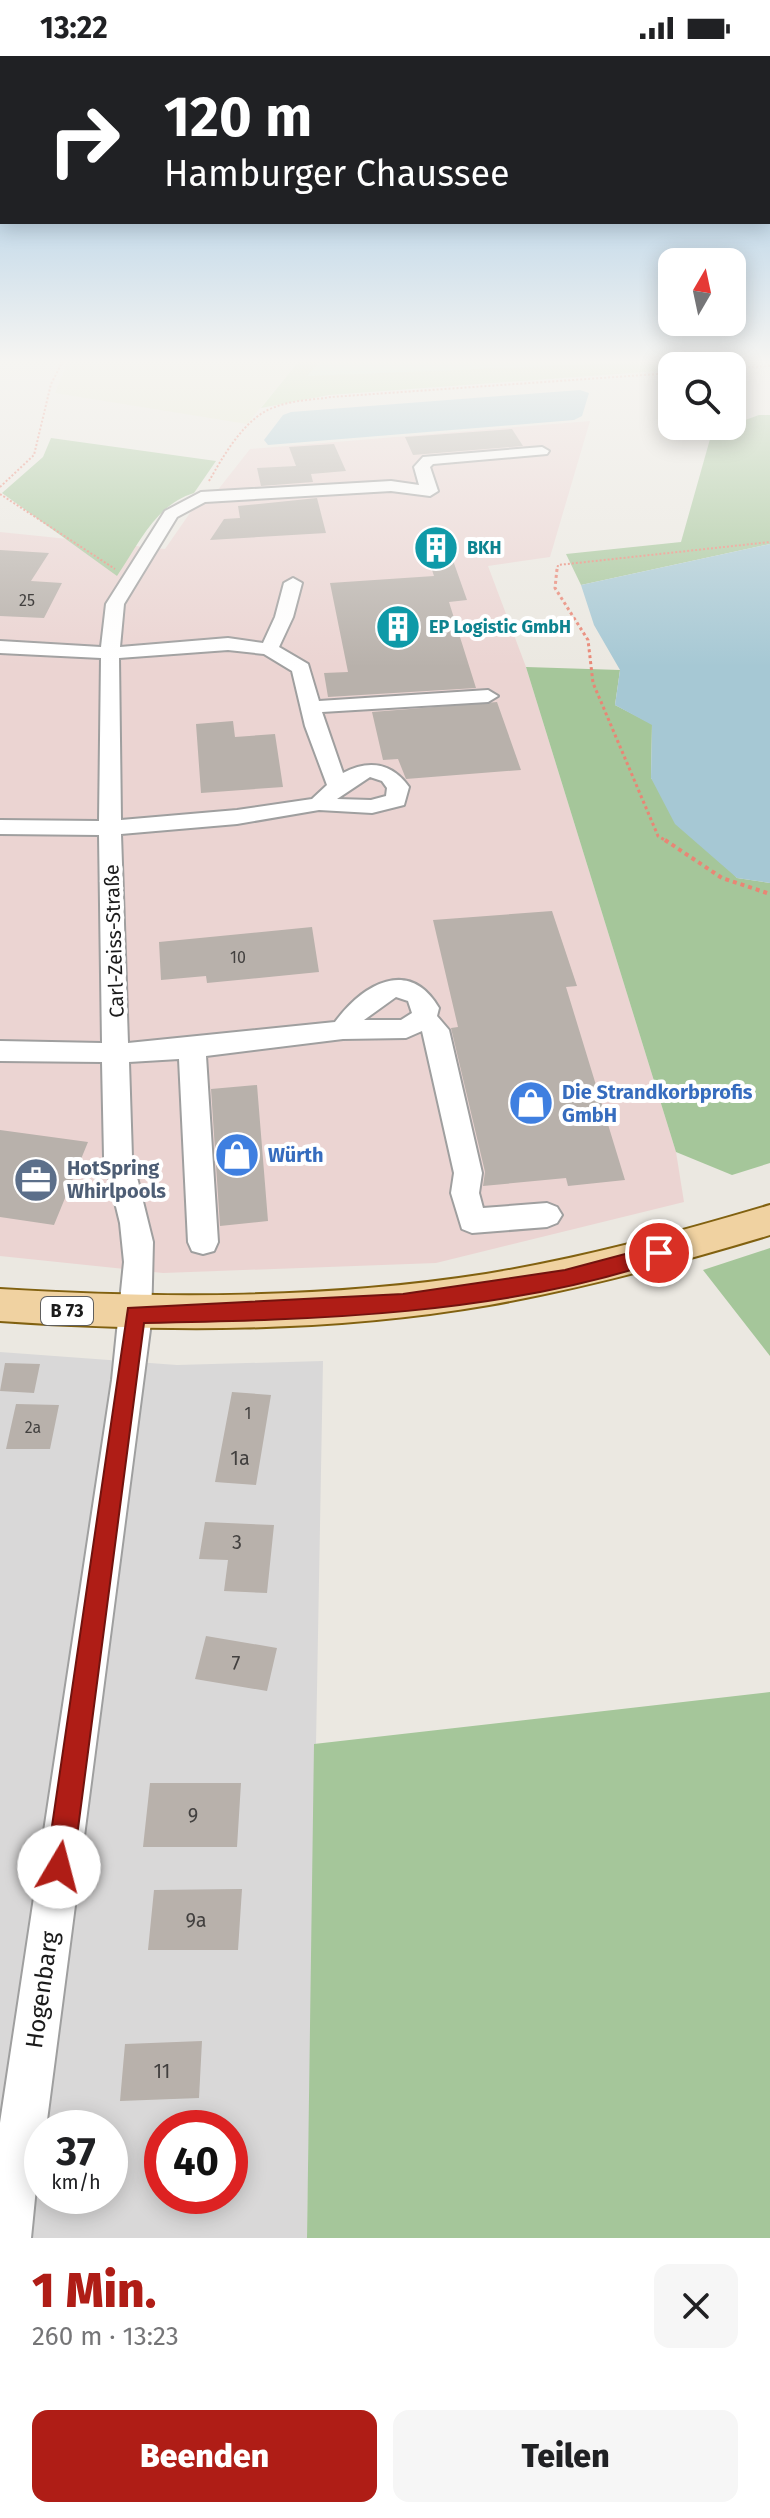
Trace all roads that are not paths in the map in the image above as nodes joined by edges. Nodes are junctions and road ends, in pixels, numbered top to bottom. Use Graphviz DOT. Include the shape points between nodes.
graph roads {
  1 [pos="426,463"];
  2 [pos="293,583"];
  3 [pos="0,647"];
  4 [pos="269,649"];
  5 [pos="23,650"];
  6 [pos="110,653"];
  7 [pos="0,658"];
  8 [pos="488,696"];
  9 [pos="310,707"];
  10 [pos="337,784"];
  11 [pos="319,804"];
  12 [pos="0,827"];
  13 [pos="110,828"];
  14 [pos="424,1018"];
  15 [pos="343,1030"];
  16 [pos="192,1049"];
  17 [pos="0,1051"];
  18 [pos="118,1055"];
  19 [pos="547,1215"];
  20 [pos="770,1220"];
  21 [pos="203,1242"];
  22 [pos="0,1305"];
  23 [pos="135,1315"];
  24 [pos="7,2238"];
  1 -- 6 [label="street, Carl-Zeiss-Straße" via="426,490 391,486 201,497 171,514 115,604"];
  2 -- 4 [label="street"];
  3 -- 5 [label="street"];
  4 -- 6 [label="street" via="228,644"];
  4 -- 9 [label="street" via="301,668"];
  5 -- 6 [label="street"];
  5 -- 7 [label="street"];
  6 -- 13 [label="street, Carl-Zeiss-Straße"];
  8 -- 9 [label="street"];
  9 -- 10 [label="street"];
  10 -- 11 [label="street"];
  10 -- 11 [label="street" via="369,771 390,777 399,794 386,805 372,807"];
  11 -- 13 [label="street"];
  12 -- 13 [label="street"];
  13 -- 18 [label="street, Carl-Zeiss-Straße"];
  14 -- 15 [label="street" via="406,1029"];
  14 -- 15 [label="street" via="422,998 399,988 361,1005"];
  14 -- 19 [label="street" via="436,1030 468,1173 465,1193 472,1221"];
  15 -- 16 [label="street"];
  16 -- 18 [label="street"];
  16 -- 21 [label="street"];
  17 -- 18 [label="street"];
  18 -- 23 [label="street, Carl-Zeiss-Straße" via="121,1178 137,1243"];
  20 -- 23 [label="main road, B 73" via="565,1278 466,1294 307,1310"];
  22 -- 23 [label="main road, B 73"];
  23 -- 24 [label="street, Hogenbarg"];
}
